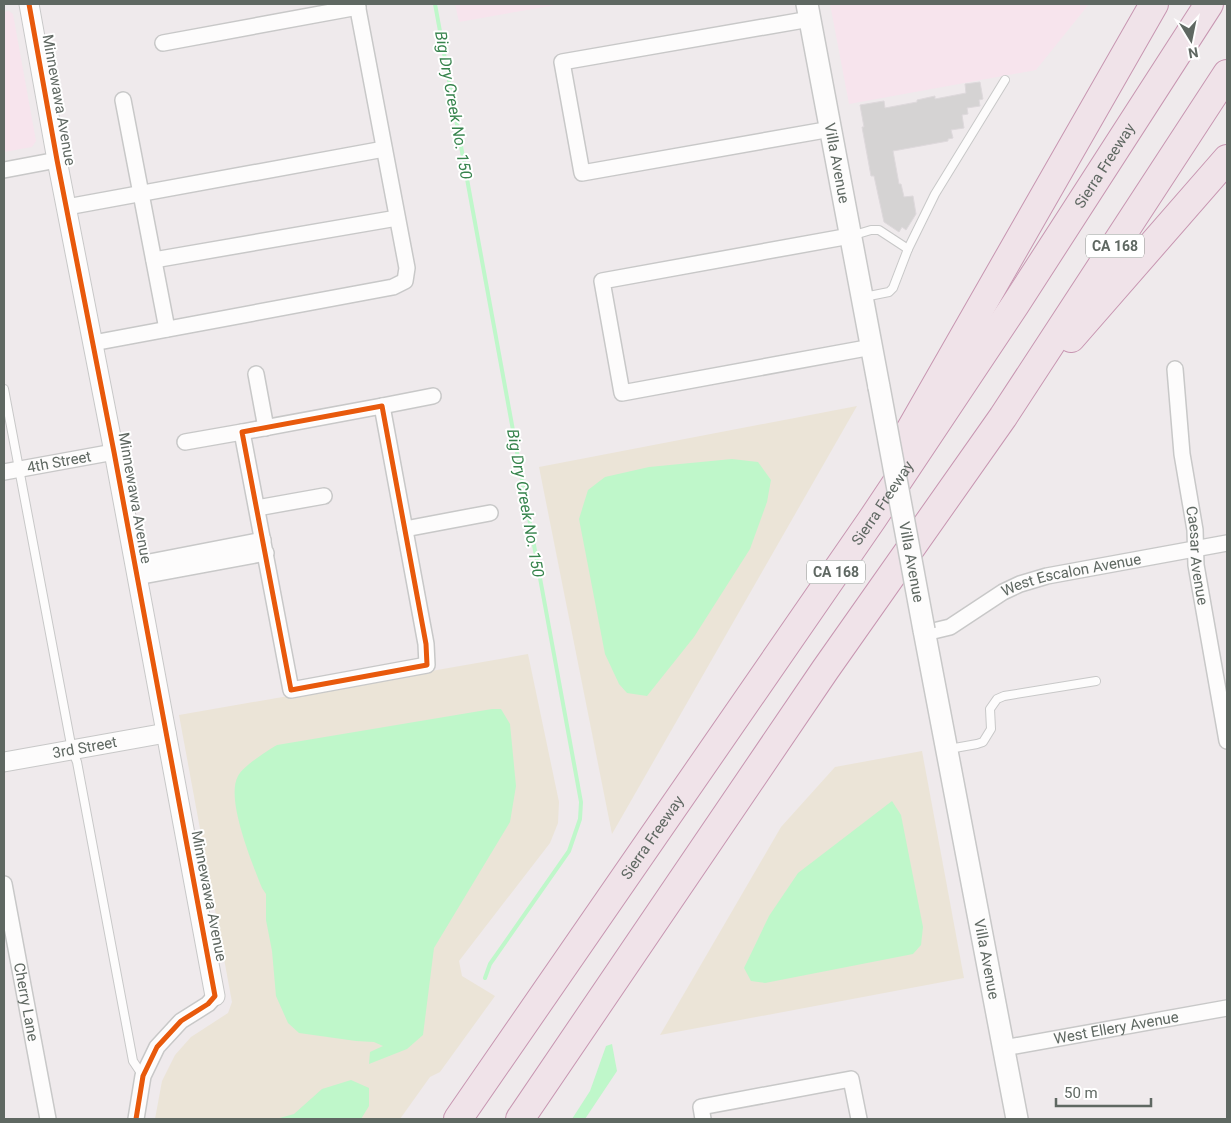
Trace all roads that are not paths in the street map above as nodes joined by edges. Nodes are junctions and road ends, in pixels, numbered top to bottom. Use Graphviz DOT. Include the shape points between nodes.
graph roads {
  1 [pos="29,4"];
  2 [pos="1154,4"];
  3 [pos="357,5"];
  4 [pos="1206,8"];
  5 [pos="809,11"];
  6 [pos="163,43"];
  7 [pos="1227,74"];
  8 [pos="1005,80"];
  9 [pos="123,100"];
  10 [pos="831,129"];
  11 [pos="384,149"];
  12 [pos="1227,159"];
  13 [pos="57,160"];
  14 [pos="4,170"];
  15 [pos="142,193"];
  16 [pos="67,207"];
  17 [pos="398,218"];
  18 [pos="850,236"];
  19 [pos="908,250"];
  20 [pos="154,260"];
  21 [pos="862,297"];
  22 [pos="167,330"];
  23 [pos="93,343"];
  24 [pos="872,347"];
  25 [pos="1175,369"];
  26 [pos="256,374"];
  27 [pos="4,389"];
  28 [pos="433,396"];
  29 [pos="382,406"];
  30 [pos="1003,417"];
  31 [pos="266,428"];
  32 [pos="242,432"];
  33 [pos="184,442"];
  34 [pos="114,452"];
  35 [pos="19,469"];
  36 [pos="4,472"];
  37 [pos="324,496"];
  38 [pos="257,508"];
  39 [pos="490,513"];
  40 [pos="405,528"];
  41 [pos="1227,542"];
  42 [pos="265,546"];
  43 [pos="1195,548"];
  44 [pos="136,571"];
  45 [pos="794,631"];
  46 [pos="925,632"];
  47 [pos="1096,681"];
  48 [pos="166,733"];
  49 [pos="1227,741"];
  50 [pos="947,749"];
  51 [pos="72,750"];
  52 [pos="4,762"];
  53 [pos="4,884"];
  54 [pos="215,996"];
  55 [pos="1227,1008"];
  56 [pos="1004,1048"];
  57 [pos="143,1076"];
  58 [pos="702,1113"];
  59 [pos="48,1119"];
  60 [pos="136,1119"];
  61 [pos="458,1119"];
  62 [pos="520,1119"];
  63 [pos="859,1119"];
  64 [pos="1017,1119"];
  1 -- 13 [label="street, Minnewawa Avenue"];
  2 -- 45 [label="highway"];
  3 -- 6 [label="street"];
  3 -- 11 [label="street"];
  4 -- 45 [label="highway, Sierra Freeway / CA 168" via="1014,306"];
  5 -- 10 [label="main road, Villa Avenue"];
  5 -- 10 [label="street" via="562,62 582,173"];
  7 -- 30 [label="highway, CA 168"];
  8 -- 19 [label="lane" via="935,194"];
  9 -- 15 [label="street"];
  10 -- 18 [label="main road, Villa Avenue"];
  11 -- 15 [label="street"];
  11 -- 17 [label="street"];
  12 -- 30 [label="highway"];
  13 -- 14 [label="street"];
  13 -- 16 [label="street, Minnewawa Avenue"];
  15 -- 16 [label="street"];
  15 -- 20 [label="street"];
  16 -- 23 [label="street, Minnewawa Avenue"];
  17 -- 20 [label="street"];
  17 -- 22 [label="street" via="407,268 405,281 392,287"];
  18 -- 19 [label="lane" via="879,230"];
  18 -- 21 [label="main road, Villa Avenue"];
  18 -- 24 [label="street" via="602,281 622,393"];
  19 -- 21 [label="lane" via="893,288 889,292"];
  20 -- 22 [label="street"];
  21 -- 24 [label="main road, Villa Avenue"];
  22 -- 23 [label="street"];
  23 -- 34 [label="street, Minnewawa Avenue"];
  24 -- 46 [label="main road, Villa Avenue, bridge"];
  25 -- 43 [label="street, Caesar Avenue"];
  26 -- 31 [label="street"];
  27 -- 35 [label="lane"];
  28 -- 29 [label="street"];
  29 -- 31 [label="street"];
  29 -- 40 [label="street"];
  30 -- 62 [label="highway, CA 168"];
  31 -- 32 [label="street"];
  32 -- 33 [label="street"];
  32 -- 38 [label="street"];
  34 -- 35 [label="street, 4th Street"];
  34 -- 44 [label="street, Minnewawa Avenue"];
  35 -- 36 [label="street, 4th Street"];
  35 -- 51 [label="lane"];
  37 -- 38 [label="street"];
  38 -- 42 [label="street"];
  39 -- 40 [label="street"];
  40 -- 42 [label="street" via="427,665 291,690"];
  41 -- 43 [label="street, West Escalon Avenue"];
  42 -- 44 [label="street"];
  43 -- 46 [label="street, West Escalon Avenue" via="1046,576 1020,584 950,627"];
  43 -- 49 [label="street, Caesar Avenue"];
  44 -- 48 [label="street, Minnewawa Avenue"];
  45 -- 61 [label="highway, Sierra Freeway / CA 168"];
  46 -- 50 [label="main road, Villa Avenue"];
  47 -- 50 [label="lane" via="1004,696 990,709 991,729 983,742"];
  48 -- 51 [label="street, 3rd Street"];
  48 -- 54 [label="street, Minnewawa Avenue"];
  50 -- 56 [label="main road, Villa Avenue"];
  51 -- 52 [label="street, 3rd Street"];
  51 -- 57 [label="lane" via="133,1061"];
  53 -- 59 [label="street, Cherry Lane"];
  54 -- 57 [label="street" via="181,1021 157,1047"];
  55 -- 56 [label="street, West Ellery Avenue"];
  56 -- 64 [label="main road, Villa Avenue"];
  57 -- 60 [label="street"];
  58 -- 63 [label="street" via="851,1079"];
}
